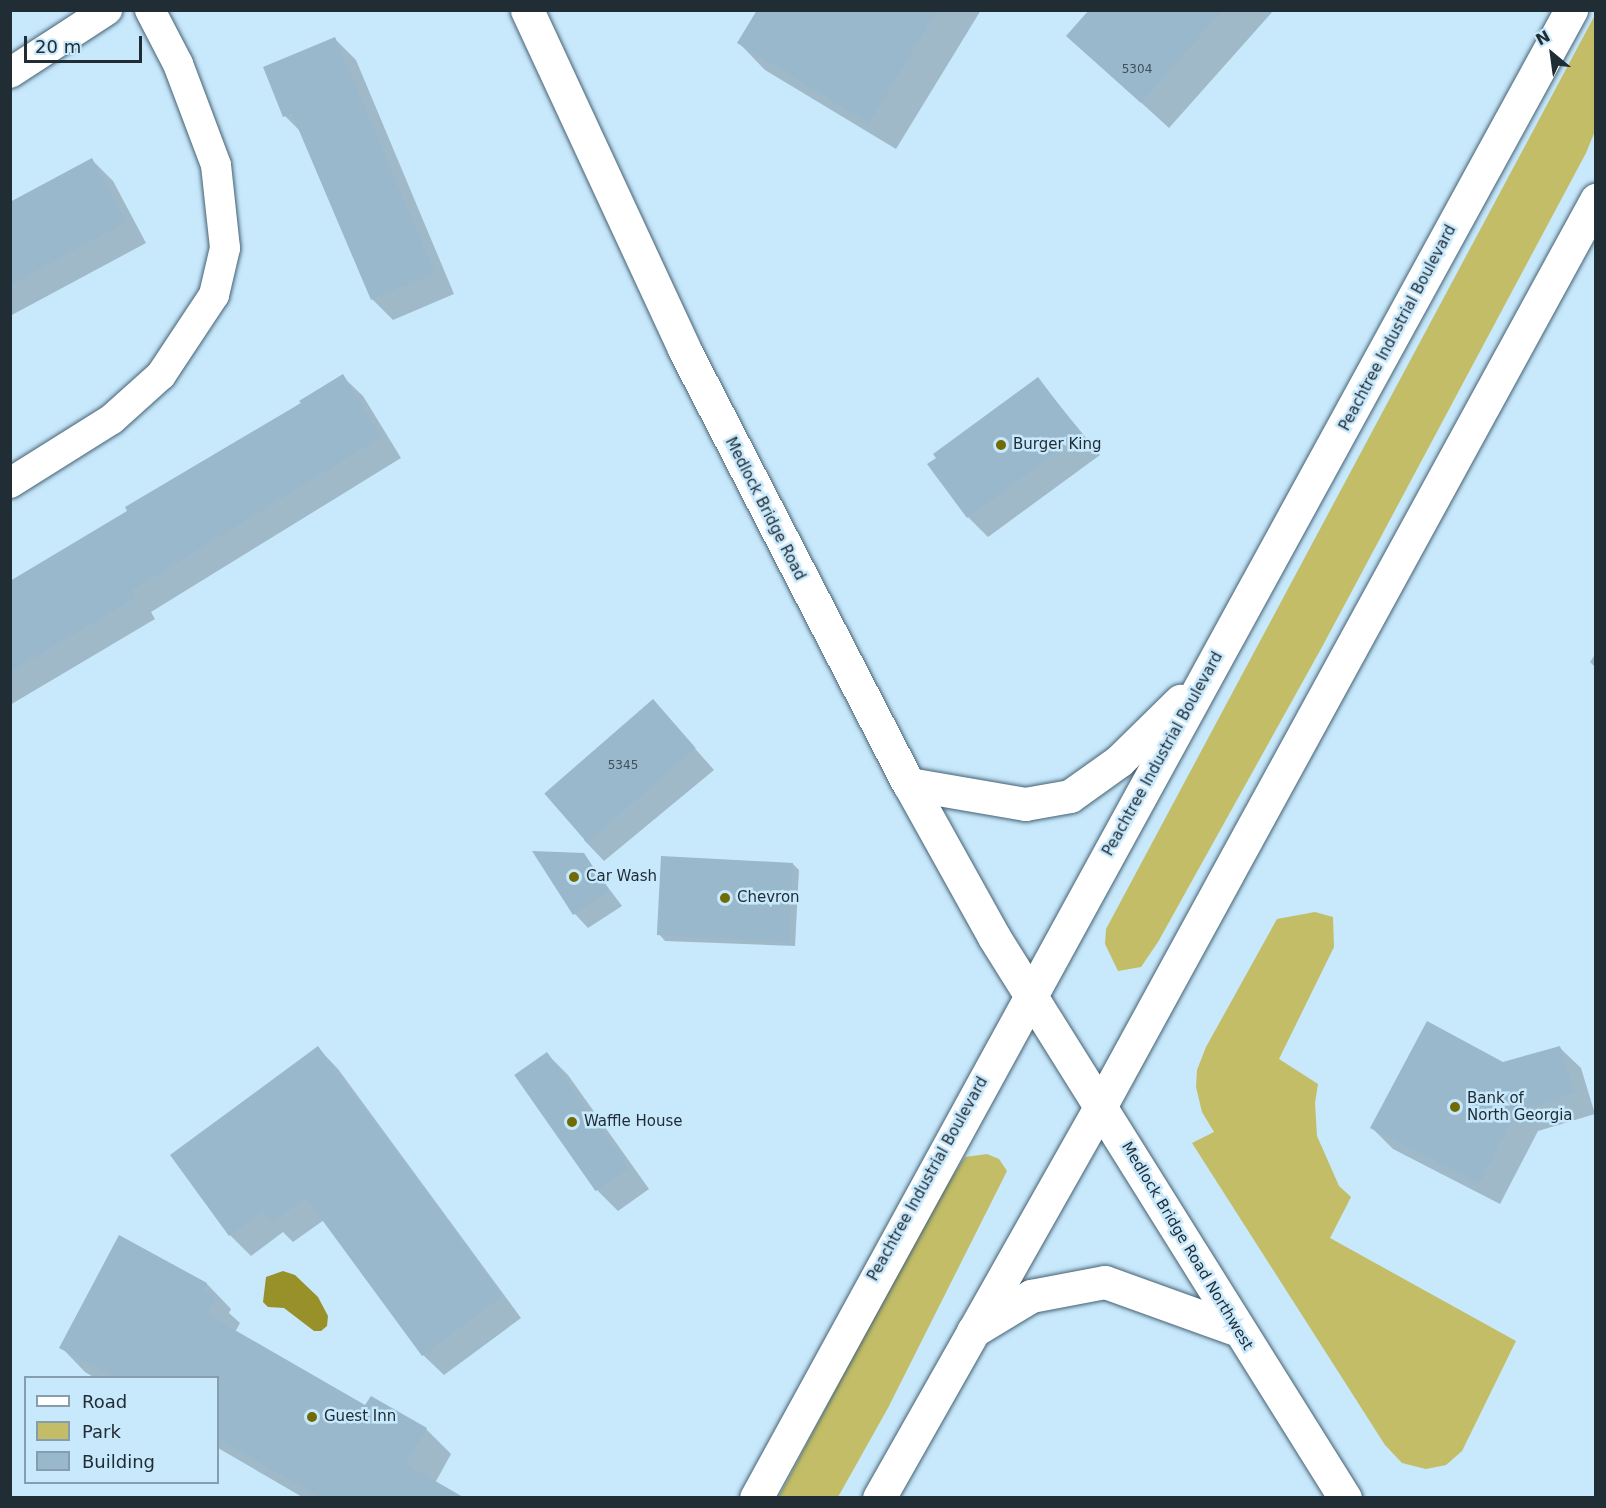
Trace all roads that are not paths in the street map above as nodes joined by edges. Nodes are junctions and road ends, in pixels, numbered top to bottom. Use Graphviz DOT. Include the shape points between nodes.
graph roads {
  1 [pos="107,10"];
  2 [pos="150,10"];
  3 [pos="527,10"];
  4 [pos="1571,10"];
  5 [pos="10,73"];
  6 [pos="1596,200"];
  7 [pos="10,483"];
  8 [pos="1205,677"];
  9 [pos="909,784"];
  10 [pos="1031,993"];
  11 [pos="1101,1105"];
  12 [pos="1238,1330"];
  13 [pos="971,1332"];
  14 [pos="756,1497"];
  15 [pos="879,1497"];
  16 [pos="1345,1497"];
  1 -- 5 [label="street"];
  2 -- 7 [label="street" via="178,64 216,165 225,249 214,295 161,375 112,419"];
  3 -- 9 [label="main road, Medlock Bridge Road" via="684,349"];
  4 -- 8 [label="main road, Peachtree Industrial Boulevard"];
  6 -- 11 [label="main road"];
  8 -- 9 [label="main road" via="1119,760 1070,796 1025,804"];
  8 -- 10 [label="main road, Peachtree Industrial Boulevard"];
  9 -- 10 [label="main road, Medlock Bridge Road" via="994,938"];
  10 -- 11 [label="main road, Medlock Bridge Road Northwest"];
  10 -- 14 [label="main road, Peachtree Industrial Boulevard"];
  11 -- 12 [label="main road, Medlock Bridge Road Northwest"];
  11 -- 13 [label="main road"];
  12 -- 13 [label="main road" via="1105,1282 1031,1296"];
  12 -- 16 [label="main road, Medlock Bridge Road Northwest"];
  13 -- 15 [label="main road"];
}
